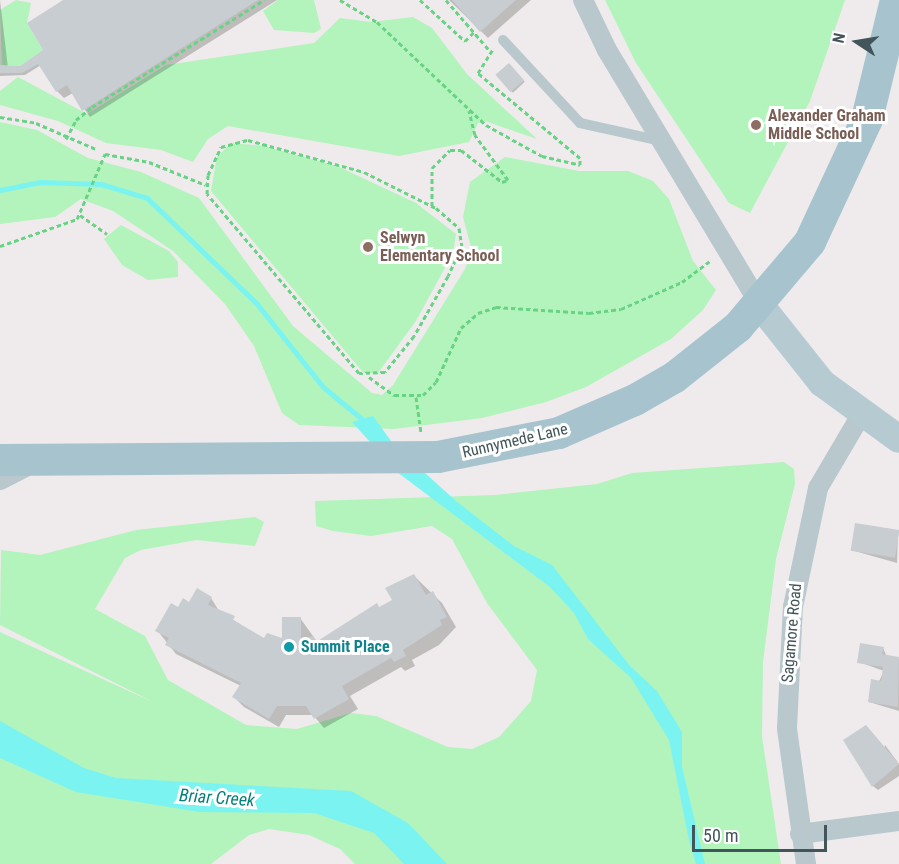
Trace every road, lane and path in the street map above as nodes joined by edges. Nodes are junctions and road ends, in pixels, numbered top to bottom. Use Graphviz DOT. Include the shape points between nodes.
graph roads {
  1 [pos="264,0"];
  2 [pos="340,0"];
  3 [pos="420,0"];
  4 [pos="446,0"];
  5 [pos="583,0"];
  6 [pos="896,0"];
  7 [pos="474,32"];
  8 [pos="503,40"];
  9 [pos="490,51"];
  10 [pos="469,111"];
  11 [pos="0,117"];
  12 [pos="66,139"];
  13 [pos="662,141"];
  14 [pos="96,149"];
  15 [pos="206,185"];
  16 [pos="432,206"];
  17 [pos="80,215"];
  18 [pos="107,234"];
  19 [pos="0,246"];
  20 [pos="727,248"];
  21 [pos="760,305"];
  22 [pos="368,376"];
  23 [pos="416,397"];
  24 [pos="861,415"];
  25 [pos="421,432"];
  26 [pos="899,439"];
  27 [pos="0,460"];
  28 [pos="53,460"];
  29 [pos="0,480"];
  30 [pos="899,821"];
  31 [pos="800,834"];
  32 [pos="806,864"];
  1 -- 12 [label="path" via="92,106 76,120"];
  2 -- 10 [label="path" via="382,26"];
  3 -- 7 [label="path" via="465,41"];
  4 -- 7 [label="path"];
  5 -- 13 [label="street" via="607,50"];
  6 -- 21 [label="main road, Runnymede Lane" via="876,89 847,170 810,242"];
  7 -- 9 [label="path"];
  8 -- 9 [label="path"];
  8 -- 13 [label="lane" via="580,123"];
  9 -- 10 [label="path" via="478,66 481,76 581,164 542,156"];
  10 -- 16 [label="path" via="475,135 507,182 461,150 450,150 432,168"];
  11 -- 12 [label="path" via="36,123"];
  12 -- 14 [label="path"];
  13 -- 20 [label="street"];
  15 -- 16 [label="path" via="221,147 242,139 324,157"];
  15 -- 17 [label="path" via="105,154"];
  15 -- 22 [label="path" via="237,229"];
  16 -- 22 [label="path" via="459,228 459,254 401,356 385,372"];
  17 -- 18 [label="path"];
  17 -- 19 [label="path"];
  20 -- 21 [label="street"];
  20 -- 23 [label="path" via="682,282 621,309 589,313 496,307 478,313 457,335 431,390"];
  21 -- 24 [label="street" via="812,371"];
  21 -- 28 [label="main road, Runnymede Lane" via="716,346 655,390 576,427 518,444 415,459"];
  22 -- 23 [label="path" via="394,395"];
  23 -- 25 [label="path"];
  24 -- 26 [label="street"];
  24 -- 31 [label="street, Sagamore Road" via="818,488 792,607 787,728"];
  27 -- 28 [label="main road, Runnymede Lane"];
  28 -- 29 [label="street"];
  30 -- 31 [label="street"];
  31 -- 32 [label="street, Sagamore Road"];
}
